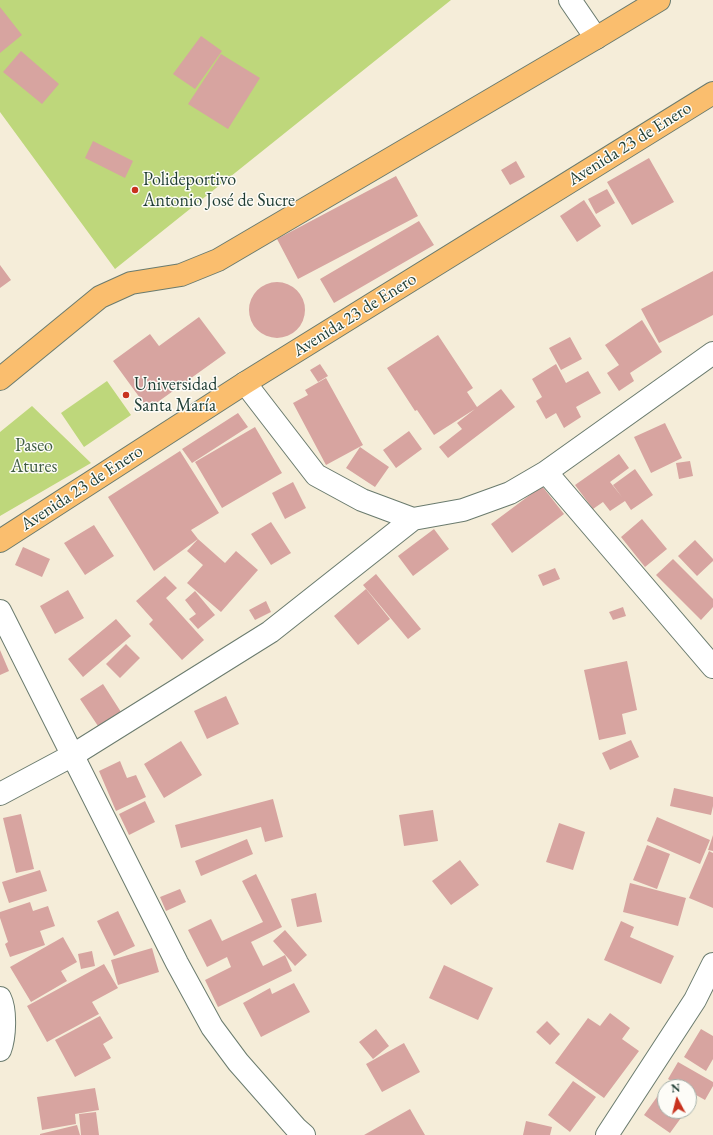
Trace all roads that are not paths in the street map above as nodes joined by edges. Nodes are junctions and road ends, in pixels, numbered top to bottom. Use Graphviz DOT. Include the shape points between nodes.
graph roads {
  1 [pos="570,0"];
  2 [pos="659,0"];
  3 [pos="596,38"];
  4 [pos="713,93"];
  5 [pos="712,353"];
  6 [pos="0,379"];
  7 [pos="245,383"];
  8 [pos="546,472"];
  9 [pos="413,519"];
  10 [pos="0,541"];
  11 [pos="0,611"];
  12 [pos="713,667"];
  13 [pos="73,755"];
  14 [pos="0,794"];
  15 [pos="713,964"];
  16 [pos="0,998"];
  17 [pos="0,1050"];
  18 [pos="304,1135"];
  19 [pos="607,1135"];
  1 -- 3 [label="street"];
  2 -- 3 [label="main road"];
  3 -- 6 [label="main road" via="218,260 181,275 131,283 100,297"];
  4 -- 7 [label="main road, Avenida 23 de Enero"];
  5 -- 8 [label="street"];
  7 -- 9 [label="street" via="316,475 362,500"];
  7 -- 10 [label="main road, Avenida 23 de Enero"];
  8 -- 9 [label="street" via="510,493 483,503 463,510"];
  8 -- 12 [label="street"];
  9 -- 13 [label="street" via="270,632"];
  11 -- 13 [label="street"];
  13 -- 14 [label="street"];
  13 -- 18 [label="street" via="177,963 212,1027 238,1062"];
  15 -- 19 [label="street" via="695,1000"];
  16 -- 17 [label="street" via="3,1003 4,1026"];
}
